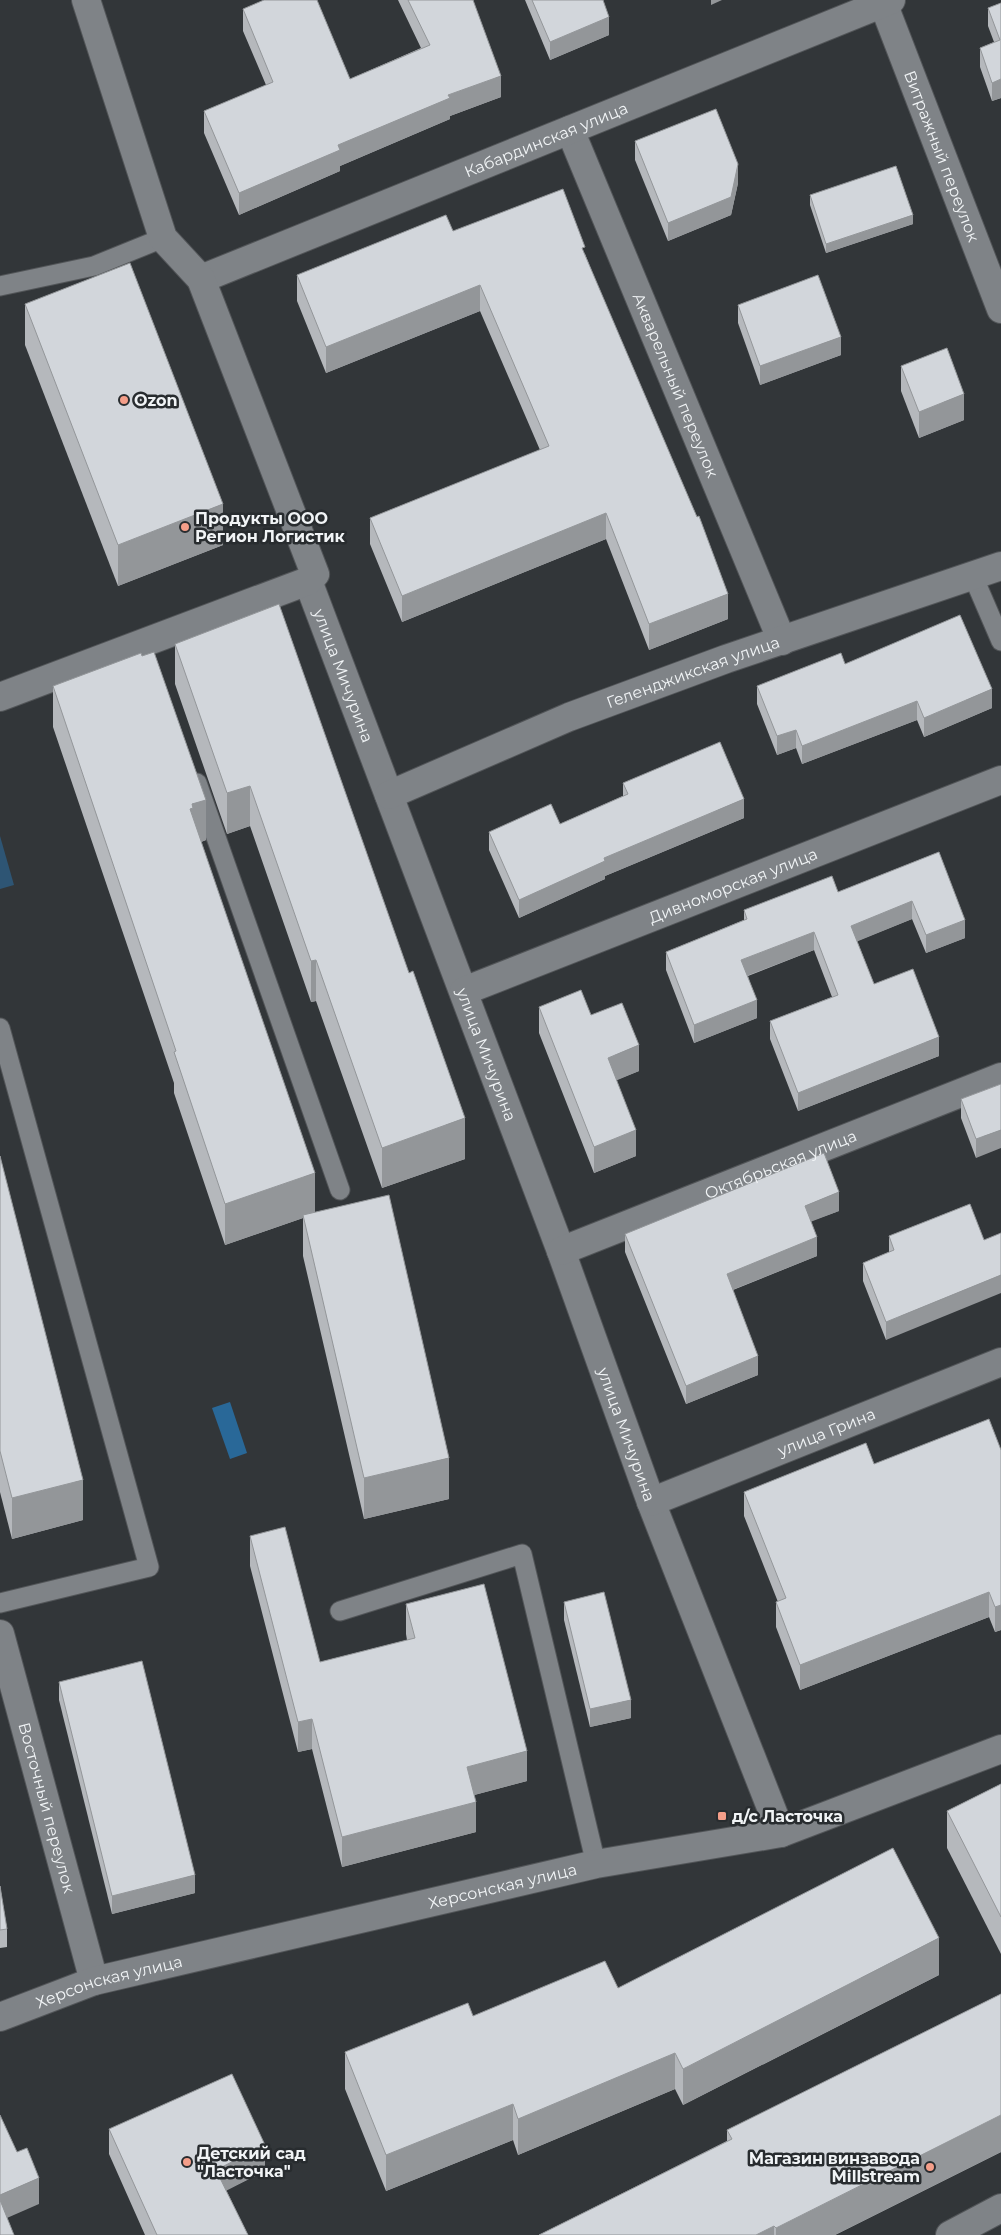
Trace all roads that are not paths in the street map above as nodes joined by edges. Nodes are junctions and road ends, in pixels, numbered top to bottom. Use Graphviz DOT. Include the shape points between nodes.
graph roads {
  1 [pos="86,0"];
  2 [pos="887,2"];
  3 [pos="570,130"];
  4 [pos="162,238"];
  5 [pos="201,279"];
  6 [pos="0,286"];
  7 [pos="1001,309"];
  8 [pos="1001,566"];
  9 [pos="974,576"];
  10 [pos="308,582"];
  11 [pos="782,640"];
  12 [pos="1001,641"];
  13 [pos="0,697"];
  14 [pos="190,762"];
  15 [pos="1001,780"];
  16 [pos="389,795"];
  17 [pos="464,991"];
  18 [pos="0,1028"];
  19 [pos="1001,1077"];
  20 [pos="340,1190"];
  21 [pos="561,1251"];
  22 [pos="1001,1362"];
  23 [pos="651,1502"];
  24 [pos="0,1603"];
  25 [pos="340,1611"];
  26 [pos="0,1634"];
  27 [pos="1001,1749"];
  28 [pos="781,1833"];
  29 [pos="596,1864"];
  30 [pos="94,1981"];
  31 [pos="0,2017"];
  32 [pos="1001,2208"];
  33 [pos="950,2235"];
  1 -- 4 [label="street"];
  2 -- 3 [label="street, Кабардинская улица"];
  2 -- 7 [label="street, Витражный переулок"];
  3 -- 5 [label="street, Кабардинская улица"];
  3 -- 11 [label="street, Акварельный переулок"];
  4 -- 5 [label="street"];
  4 -- 6 [label="lane" via="94,266"];
  5 -- 10 [label="street, улица Мичурина" via="315,574"];
  8 -- 9 [label="street, Геленджикская улица"];
  9 -- 11 [label="street, Геленджикская улица"];
  9 -- 12 [label="lane"];
  10 -- 13 [label="street" via="151,650"];
  10 -- 16 [label="street, улица Мичурина"];
  11 -- 16 [label="street, Геленджикская улица" via="570,718"];
  14 -- 20 [label="lane"];
  15 -- 17 [label="street, Дивноморская улица"];
  16 -- 17 [label="street, улица Мичурина"];
  17 -- 21 [label="street, улица Мичурина"];
  18 -- 24 [label="lane" via="149,1567"];
  19 -- 21 [label="street, Октябрьская улица"];
  21 -- 23 [label="street, улица Мичурина"];
  22 -- 23 [label="street, улица Грина"];
  23 -- 28 [label="street, улица Мичурина"];
  25 -- 29 [label="lane" via="522,1554"];
  26 -- 30 [label="street, Восточный переулок"];
  27 -- 28 [label="street, Херсонская улица"];
  28 -- 29 [label="street, Херсонская улица"];
  29 -- 30 [label="street, Херсонская улица"];
  30 -- 31 [label="street, Херсонская улица"];
  32 -- 33 [label="street"];
}
